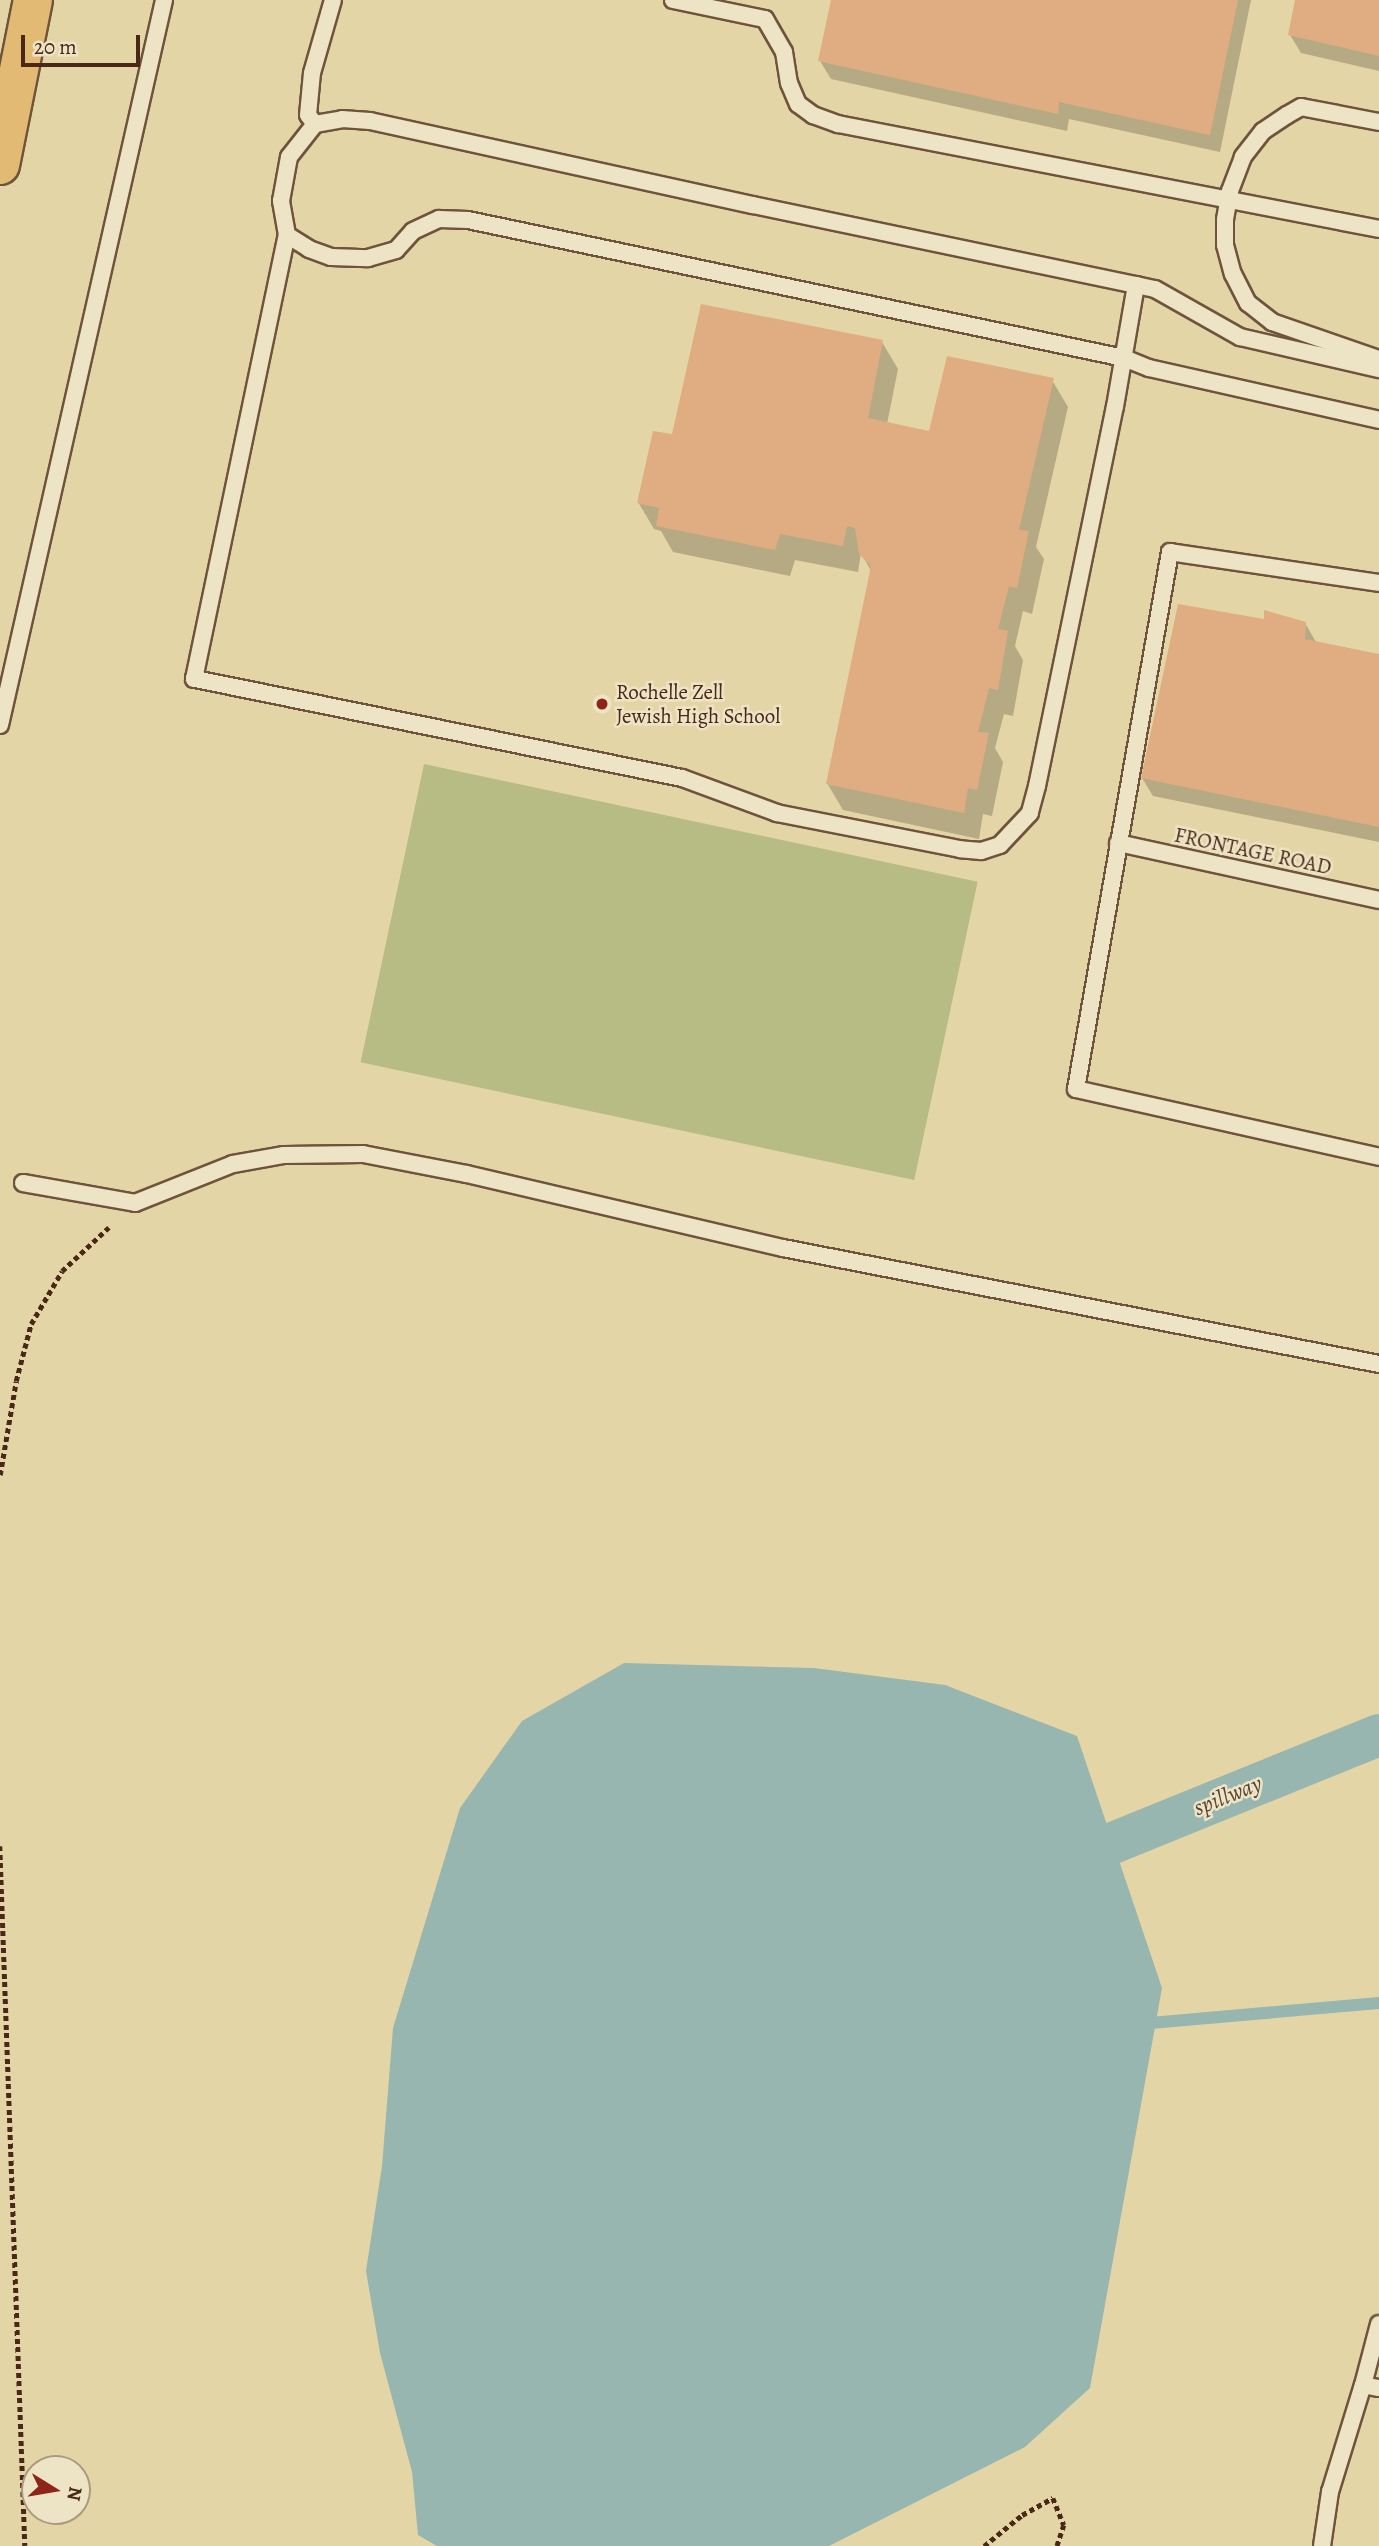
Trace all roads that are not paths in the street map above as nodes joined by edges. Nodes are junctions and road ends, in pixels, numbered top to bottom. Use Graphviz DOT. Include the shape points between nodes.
graph roads {
  1 [pos="33,0"];
  2 [pos="164,0"];
  3 [pos="333,0"];
  4 [pos="673,0"];
  5 [pos="1379,122"];
  6 [pos="315,124"];
  7 [pos="0,165"];
  8 [pos="1228,198"];
  9 [pos="1379,229"];
  10 [pos="287,235"];
  11 [pos="1136,285"];
  12 [pos="1124,358"];
  13 [pos="1379,359"];
  14 [pos="1379,369"];
  15 [pos="1379,420"];
  16 [pos="1379,583"];
  17 [pos="0,725"];
  18 [pos="1118,844"];
  19 [pos="1379,900"];
  20 [pos="1379,1157"];
  21 [pos="23,1182"];
  22 [pos="1379,1364"];
  23 [pos="1379,2324"];
  24 [pos="1371,2387"];
  25 [pos="1322,2546"];
  1 -- 7 [label="highway"];
  2 -- 17 [label="lane"];
  3 -- 6 [label="lane" via="312,73 308,115"];
  4 -- 8 [label="lane" via="765,19 783,52 799,104 838,124"];
  5 -- 8 [label="lane" via="1301,107 1263,131 1243,157"];
  6 -- 10 [label="lane" via="289,157 281,201"];
  6 -- 11 [label="lane" via="342,119 370,121"];
  8 -- 9 [label="lane"];
  8 -- 13 [label="lane" via="1225,245 1248,303 1272,322"];
  10 -- 12 [label="lane" via="309,249 349,259 368,258 396,250 413,231 439,219 455,218"];
  10 -- 12 [label="lane" via="194,679 682,778 777,813 960,849 981,851 1000,845 1030,813"];
  11 -- 12 [label="lane"];
  11 -- 14 [label="lane" via="1154,289 1240,337"];
  12 -- 15 [label="lane" via="1149,368"];
  16 -- 18 [label="lane" via="1170,552"];
  18 -- 19 [label="lane, FRONTAGE ROAD"];
  18 -- 20 [label="lane" via="1076,1089"];
  21 -- 22 [label="lane" via="135,1203 233,1164 284,1155 363,1154 783,1248"];
  23 -- 24 [label="lane"];
  24 -- 25 [label="lane" via="1330,2492"];
}
